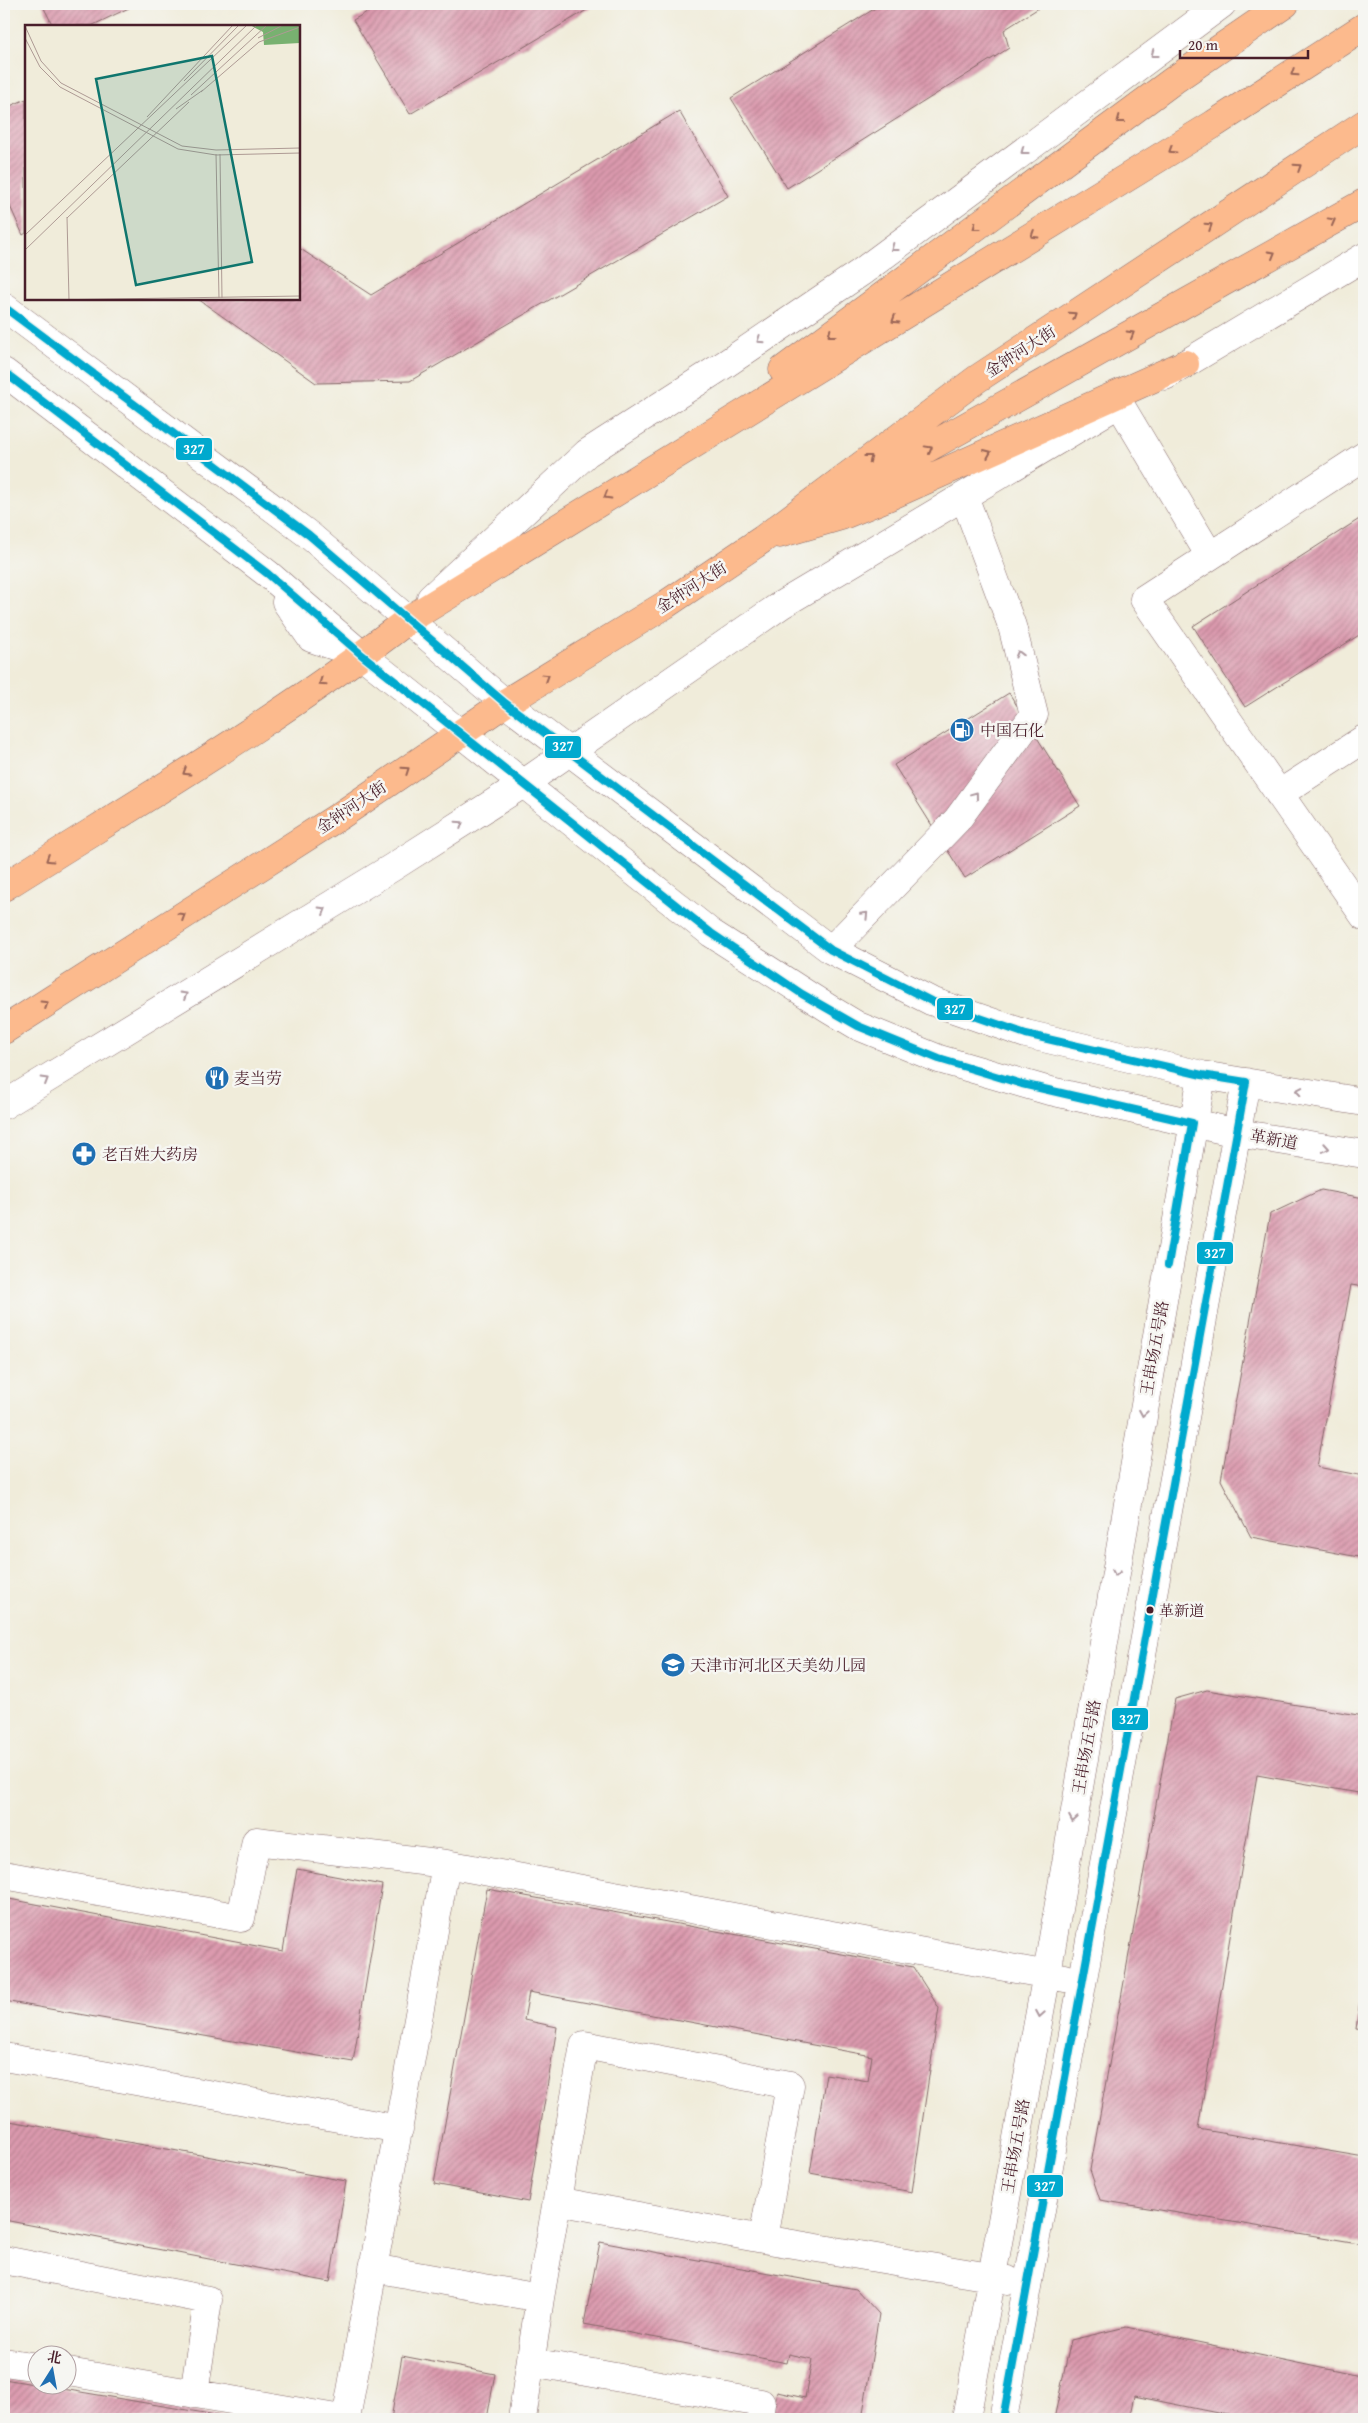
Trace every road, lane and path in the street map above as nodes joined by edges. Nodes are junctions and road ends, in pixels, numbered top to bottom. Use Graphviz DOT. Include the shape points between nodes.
graph roads {
  1 [pos="1222,4"];
  2 [pos="1285,4"];
  3 [pos="1364,27"];
  4 [pos="1364,124"];
  5 [pos="1364,203"];
  6 [pos="1364,257"];
  7 [pos="4,307"];
  8 [pos="1185,364"];
  9 [pos="4,372"];
  10 [pos="1119,403"];
  11 [pos="1364,456"];
  12 [pos="637,479"];
  13 [pos="236,495"];
  14 [pos="964,496"];
  15 [pos="309,535"];
  16 [pos="763,539"];
  17 [pos="200,546"];
  18 [pos="1210,556"];
  19 [pos="268,574"];
  20 [pos="408,620"];
  21 [pos="362,655"];
  22 [pos="505,703"];
  23 [pos="461,733"];
  24 [pos="1364,739"];
  25 [pos="568,753"];
  26 [pos="522,784"];
  27 [pos="1279,794"];
  28 [pos="4,887"];
  29 [pos="1364,916"];
  30 [pos="831,950"];
  31 [pos="4,1030"];
  32 [pos="1202,1075"];
  33 [pos="1246,1082"];
  34 [pos="1364,1102"];
  35 [pos="4,1105"];
  36 [pos="1192,1123"];
  37 [pos="1237,1132"];
  38 [pos="1364,1154"];
  39 [pos="446,1864"];
  40 [pos="4,1875"];
  41 [pos="1047,1973"];
  42 [pos="1083,1982"];
  43 [pos="4,2057"];
  44 [pos="398,2129"];
  45 [pos="557,2201"];
  46 [pos="763,2239"];
  47 [pos="4,2260"];
  48 [pos="373,2268"];
  49 [pos="991,2276"];
  50 [pos="1027,2284"];
  51 [pos="540,2298"];
  52 [pos="4,2362"];
  53 [pos="531,2362"];
  54 [pos="28,2366"];
  55 [pos="78,2374"];
  56 [pos="194,2394"];
  57 [pos="342,2419"];
  58 [pos="346,2419"];
  59 [pos="522,2419"];
  60 [pos="759,2419"];
  61 [pos="966,2419"];
  62 [pos="1003,2419"];
  1 -- 20 [label="street, one-way" via="860,273 587,453"];
  2 -- 12 [label="main road, one-way" via="1174,80"];
  3 -- 12 [label="main road, one-way" via="1214,124"];
  16 -- 4 [label="main road, 金钟河大街, one-way" via="977,379"];
  16 -- 5 [label="main road, one-way"];
  6 -- 8 [label="street"];
  7 -- 15 [label="street"];
  8 -- 10 [label="street"];
  16 -- 8 [label="main road, one-way" via="841,516"];
  9 -- 19 [label="street, 革新道"];
  10 -- 14 [label="street"];
  10 -- 18 [label="street"];
  11 -- 18 [label="street"];
  12 -- 20 [label="main road, one-way"];
  13 -- 15 [label="street"];
  14 -- 25 [label="street" via="781,605"];
  30 -- 14 [label="street, one-way" via="957,820 1034,715 1012,626"];
  15 -- 20 [label="street"];
  22 -- 16 [label="main road, 金钟河大街, one-way" via="665,605"];
  17 -- 19 [label="street"];
  18 -- 27 [label="street" via="1144,599"];
  19 -- 21 [label="street, 革新道"];
  20 -- 21 [label="main road"];
  20 -- 22 [label="street"];
  21 -- 23 [label="street, 革新道"];
  21 -- 28 [label="main road, one-way" via="256,729"];
  22 -- 23 [label="main road, 金钟河大街"];
  22 -- 25 [label="street"];
  23 -- 26 [label="street, 革新道"];
  31 -- 23 [label="main road, 金钟河大街, one-way" via="341,815"];
  24 -- 27 [label="street"];
  25 -- 26 [label="street"];
  25 -- 30 [label="street"];
  35 -- 26 [label="street, one-way" via="393,867"];
  26 -- 36 [label="street, 革新道" via="711,933 772,975 858,1026 948,1061 1046,1090"];
  27 -- 29 [label="street"];
  30 -- 32 [label="street" via="931,1001 1026,1034"];
  32 -- 33 [label="street"];
  32 -- 36 [label="street, 王串场五号路"];
  34 -- 33 [label="street, one-way"];
  33 -- 37 [label="street"];
  36 -- 37 [label="street, 革新道"];
  36 -- 41 [label="street, 王串场五号路, one-way"];
  37 -- 38 [label="street, 革新道, one-way"];
  37 -- 42 [label="street"];
  39 -- 40 [label="street" via="256,1841 241,1918"];
  39 -- 41 [label="street"];
  39 -- 44 [label="street"];
  41 -- 42 [label="street"];
  41 -- 49 [label="street, 王串场五号路, one-way"];
  42 -- 50 [label="street"];
  43 -- 44 [label="street"];
  44 -- 48 [label="street"];
  45 -- 46 [label="street"];
  45 -- 46 [label="street" via="584,2045 790,2085"];
  45 -- 51 [label="street"];
  46 -- 49 [label="street"];
  47 -- 56 [label="street" via="208,2300"];
  48 -- 51 [label="street"];
  48 -- 58 [label="street"];
  49 -- 50 [label="street"];
  49 -- 61 [label="street, 王串场五号路"];
  50 -- 62 [label="street"];
  51 -- 53 [label="street"];
  52 -- 54 [label="street"];
  53 -- 59 [label="street"];
  53 -- 60 [label="street" via="761,2403"];
  55 -- 56 [label="street"];
  56 -- 57 [label="street"];
}
